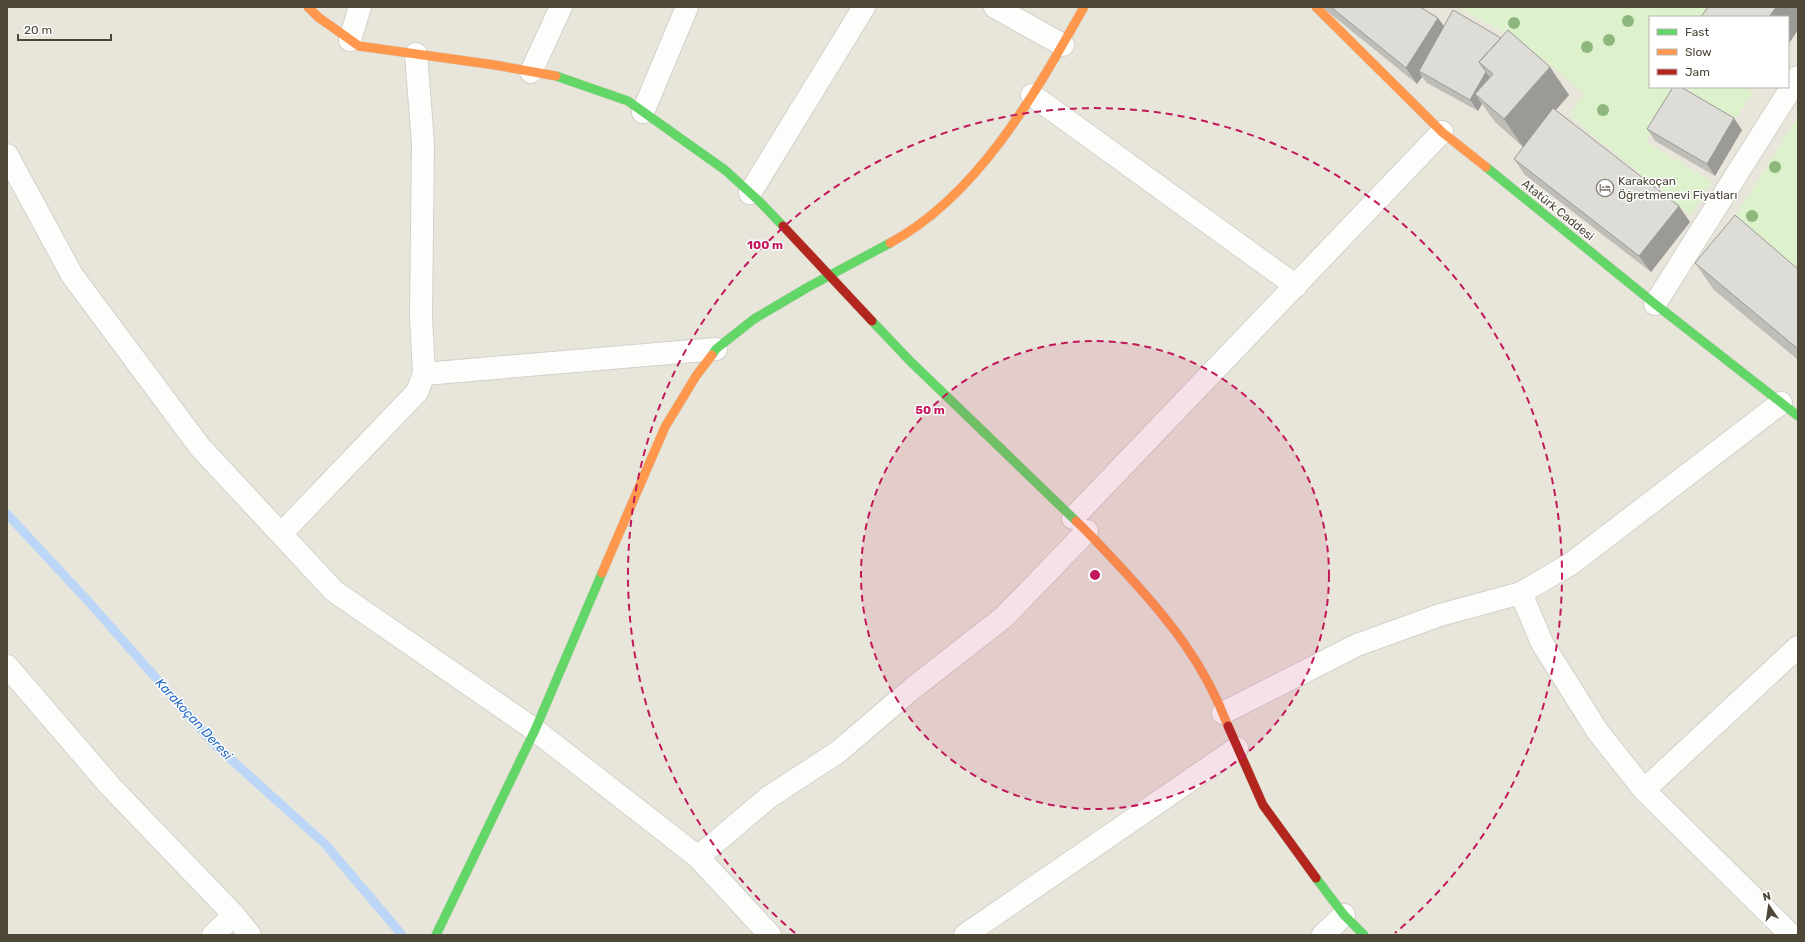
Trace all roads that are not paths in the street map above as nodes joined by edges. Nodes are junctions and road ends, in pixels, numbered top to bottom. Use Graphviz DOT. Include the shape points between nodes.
graph roads {
  1 [pos="308,7"];
  2 [pos="360,7"];
  3 [pos="561,7"];
  4 [pos="687,7"];
  5 [pos="864,7"];
  6 [pos="995,7"];
  7 [pos="1084,7"];
  8 [pos="1316,7"];
  9 [pos="350,40"];
  10 [pos="1063,45"];
  11 [pos="416,54"];
  12 [pos="531,72"];
  13 [pos="1798,77"];
  14 [pos="1032,95"];
  15 [pos="643,112"];
  16 [pos="1442,132"];
  17 [pos="7,155"];
  18 [pos="750,193"];
  19 [pos="829,276"];
  20 [pos="1296,286"];
  21 [pos="1655,304"];
  22 [pos="716,349"];
  23 [pos="424,374"];
  24 [pos="1781,403"];
  25 [pos="1798,416"];
  26 [pos="1080,525"];
  27 [pos="281,534"];
  28 [pos="1521,594"];
  29 [pos="1798,647"];
  30 [pos="7,666"];
  31 [pos="1223,713"];
  32 [pos="535,730"];
  33 [pos="1236,748"];
  34 [pos="1644,790"];
  35 [pos="698,857"];
  36 [pos="234,914"];
  37 [pos="1344,915"];
  38 [pos="213,935"];
  39 [pos="250,935"];
  40 [pos="436,935"];
  41 [pos="770,935"];
  42 [pos="965,935"];
  43 [pos="1323,935"];
  44 [pos="1364,935"];
  45 [pos="1791,935"];
  1 -- 9 [label="street"];
  2 -- 9 [label="street"];
  3 -- 12 [label="street"];
  4 -- 15 [label="street"];
  5 -- 18 [label="street"];
  6 -- 10 [label="street"];
  7 -- 10 [label="street"];
  8 -- 16 [label="street, Atatürk Caddesi"];
  9 -- 11 [label="street" via="359,46"];
  10 -- 14 [label="street"];
  11 -- 12 [label="street"];
  11 -- 23 [label="street" via="423,143 421,316"];
  12 -- 15 [label="street" via="560,77 628,101"];
  13 -- 21 [label="street"];
  14 -- 19 [label="street" via="1003,139 950,200 905,235"];
  14 -- 20 [label="street"];
  15 -- 18 [label="street" via="725,170"];
  16 -- 20 [label="street"];
  16 -- 21 [label="street, Atatürk Caddesi"];
  17 -- 27 [label="street" via="72,275 200,447"];
  18 -- 19 [label="street"];
  19 -- 22 [label="street" via="754,319"];
  19 -- 26 [label="street" via="910,361"];
  20 -- 26 [label="street"];
  21 -- 24 [label="street, Atatürk Caddesi"];
  22 -- 23 [label="street"];
  22 -- 32 [label="street" via="665,427"];
  23 -- 27 [label="street" via="417,392"];
  24 -- 25 [label="street, Atatürk Caddesi"];
  24 -- 28 [label="street" via="1572,562"];
  26 -- 31 [label="street" via="1158,609 1186,645 1217,697"];
  26 -- 35 [label="street" via="1004,617 913,688 838,752 769,797"];
  27 -- 32 [label="street" via="334,591"];
  28 -- 31 [label="street" via="1440,615 1357,645"];
  28 -- 34 [label="street" via="1546,650 1598,732"];
  29 -- 34 [label="street"];
  30 -- 36 [label="street" via="111,788"];
  31 -- 33 [label="street"];
  32 -- 35 [label="street"];
  32 -- 40 [label="street"];
  33 -- 37 [label="street" via="1263,805"];
  33 -- 42 [label="street"];
  34 -- 45 [label="street"];
  35 -- 41 [label="street"];
  36 -- 38 [label="street"];
  36 -- 39 [label="street"];
  37 -- 43 [label="street"];
  37 -- 44 [label="street"];
}
